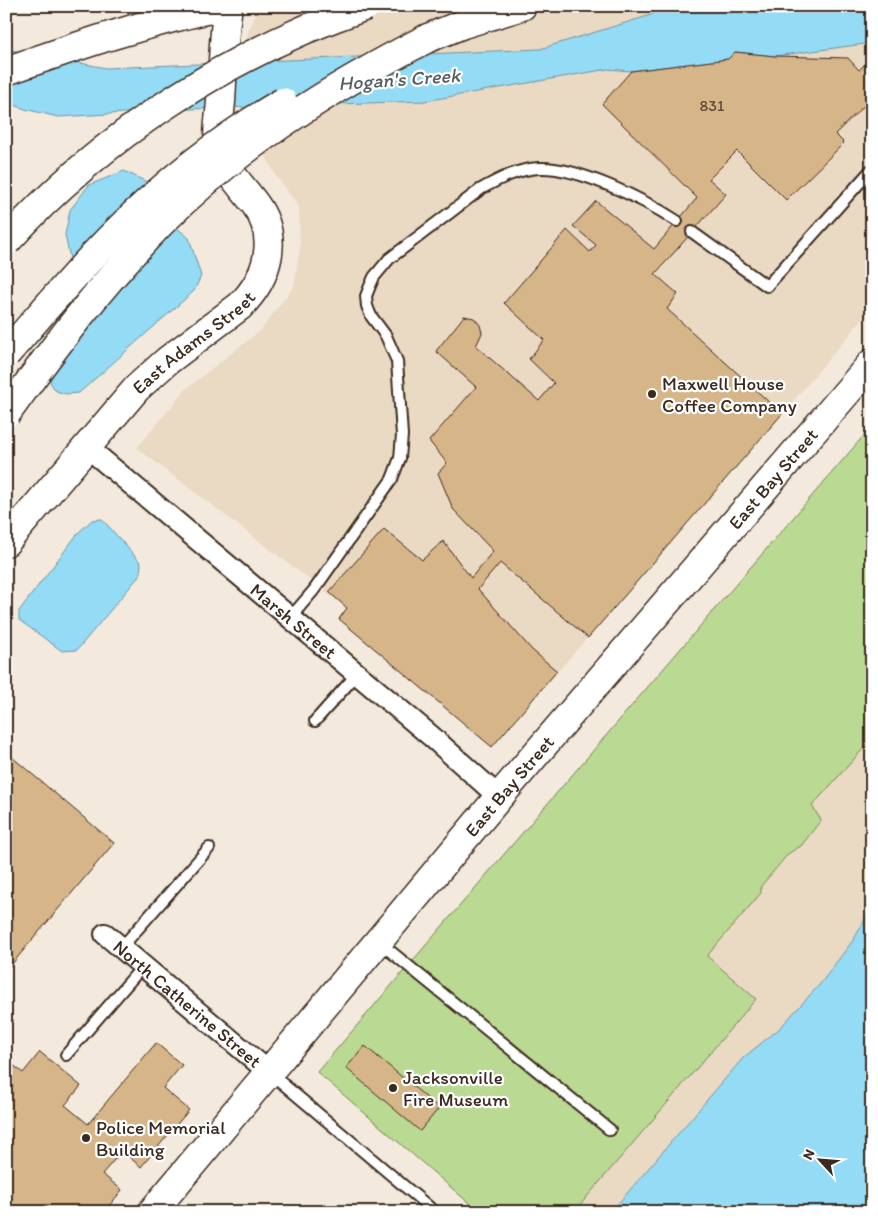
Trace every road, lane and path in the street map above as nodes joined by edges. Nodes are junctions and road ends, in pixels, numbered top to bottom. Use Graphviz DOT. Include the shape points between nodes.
graph roads {
  1 [pos="224,6"];
  2 [pos="228,6"];
  3 [pos="366,6"];
  4 [pos="522,6"];
  5 [pos="428,38"];
  6 [pos="6,71"];
  7 [pos="872,169"];
  8 [pos="677,221"];
  9 [pos="692,232"];
  10 [pos="6,242"];
  11 [pos="6,354"];
  12 [pos="872,363"];
  13 [pos="6,414"];
  14 [pos="87,447"];
  15 [pos="6,542"];
  16 [pos="290,618"];
  17 [pos="357,674"];
  18 [pos="315,721"];
  19 [pos="499,797"];
  20 [pos="209,848"];
  21 [pos="105,934"];
  22 [pos="378,941"];
  23 [pos="121,948"];
  24 [pos="143,966"];
  25 [pos="66,1055"];
  26 [pos="269,1072"];
  27 [pos="610,1130"];
  28 [pos="152,1212"];
  29 [pos="436,1212"];
  1 -- 6 [label="main road" via="120,34"];
  2 -- 14 [label="main road, East Adams Street" via="219,144 228,169 264,222 268,250 262,276 240,306 137,388"];
  3 -- 10 [label="main road, bridge" via="266,48 166,106 87,164"];
  4 -- 5 [label="main road"];
  5 -- 11 [label="main road, bridge" via="318,83 211,150 118,229"];
  5 -- 13 [label="main road, bridge" via="342,85 284,123 192,194 100,290"];
  7 -- 9 [label="lane" via="767,286"];
  8 -- 16 [label="lane" via="642,200 567,170 536,168 520,171 481,189 382,267 366,296 371,316 386,336 397,361 402,435 400,458 392,479 314,590"];
  12 -- 19 [label="main road, East Bay Street"];
  14 -- 15 [label="main road, East Adams Street"];
  14 -- 16 [label="street, Marsh Street"];
  16 -- 17 [label="street, Marsh Street"];
  17 -- 18 [label="lane"];
  17 -- 19 [label="street, Marsh Street"];
  19 -- 22 [label="main road, East Bay Street"];
  20 -- 23 [label="lane"];
  21 -- 23 [label="street, North Catherine Street"];
  22 -- 26 [label="main road, East Bay Street"];
  22 -- 27 [label="lane"];
  23 -- 24 [label="street, North Catherine Street"];
  24 -- 25 [label="lane"];
  24 -- 26 [label="street, North Catherine Street"];
  26 -- 28 [label="main road, East Bay Street"];
  26 -- 29 [label="lane"];
}
